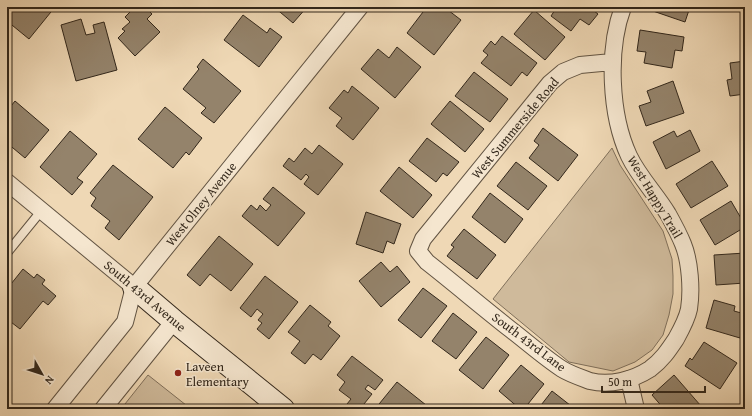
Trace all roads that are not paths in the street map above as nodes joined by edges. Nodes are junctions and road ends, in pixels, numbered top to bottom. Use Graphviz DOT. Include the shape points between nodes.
graph roads {
  1 [pos="360,7"];
  2 [pos="623,7"];
  3 [pos="612,62"];
  4 [pos="7,182"];
  5 [pos="42,210"];
  6 [pos="418,252"];
  7 [pos="7,253"];
  8 [pos="134,287"];
  9 [pos="174,321"];
  10 [pos="629,379"];
  11 [pos="55,409"];
  12 [pos="103,409"];
  13 [pos="283,409"];
  14 [pos="636,409"];
  1 -- 8 [label="street, West Olney Avenue"];
  2 -- 3 [label="street"];
  3 -- 6 [label="street, West Summerside Road" via="580,65 563,72 550,83 423,239"];
  3 -- 10 [label="street, West Happy Trail" via="612,87 621,133 629,156 667,213 684,245 691,290 689,310 671,346 659,362 644,373"];
  4 -- 5 [label="street, South 43rd Avenue"];
  5 -- 7 [label="lane"];
  5 -- 8 [label="street, South 43rd Avenue"];
  6 -- 10 [label="street, South 43rd Lane" via="427,262 563,370 596,382"];
  8 -- 9 [label="street, South 43rd Avenue"];
  8 -- 11 [label="street, West Olney Avenue" via="125,322"];
  9 -- 12 [label="street"];
  9 -- 13 [label="street, South 43rd Avenue"];
  10 -- 14 [label="street"];
}
